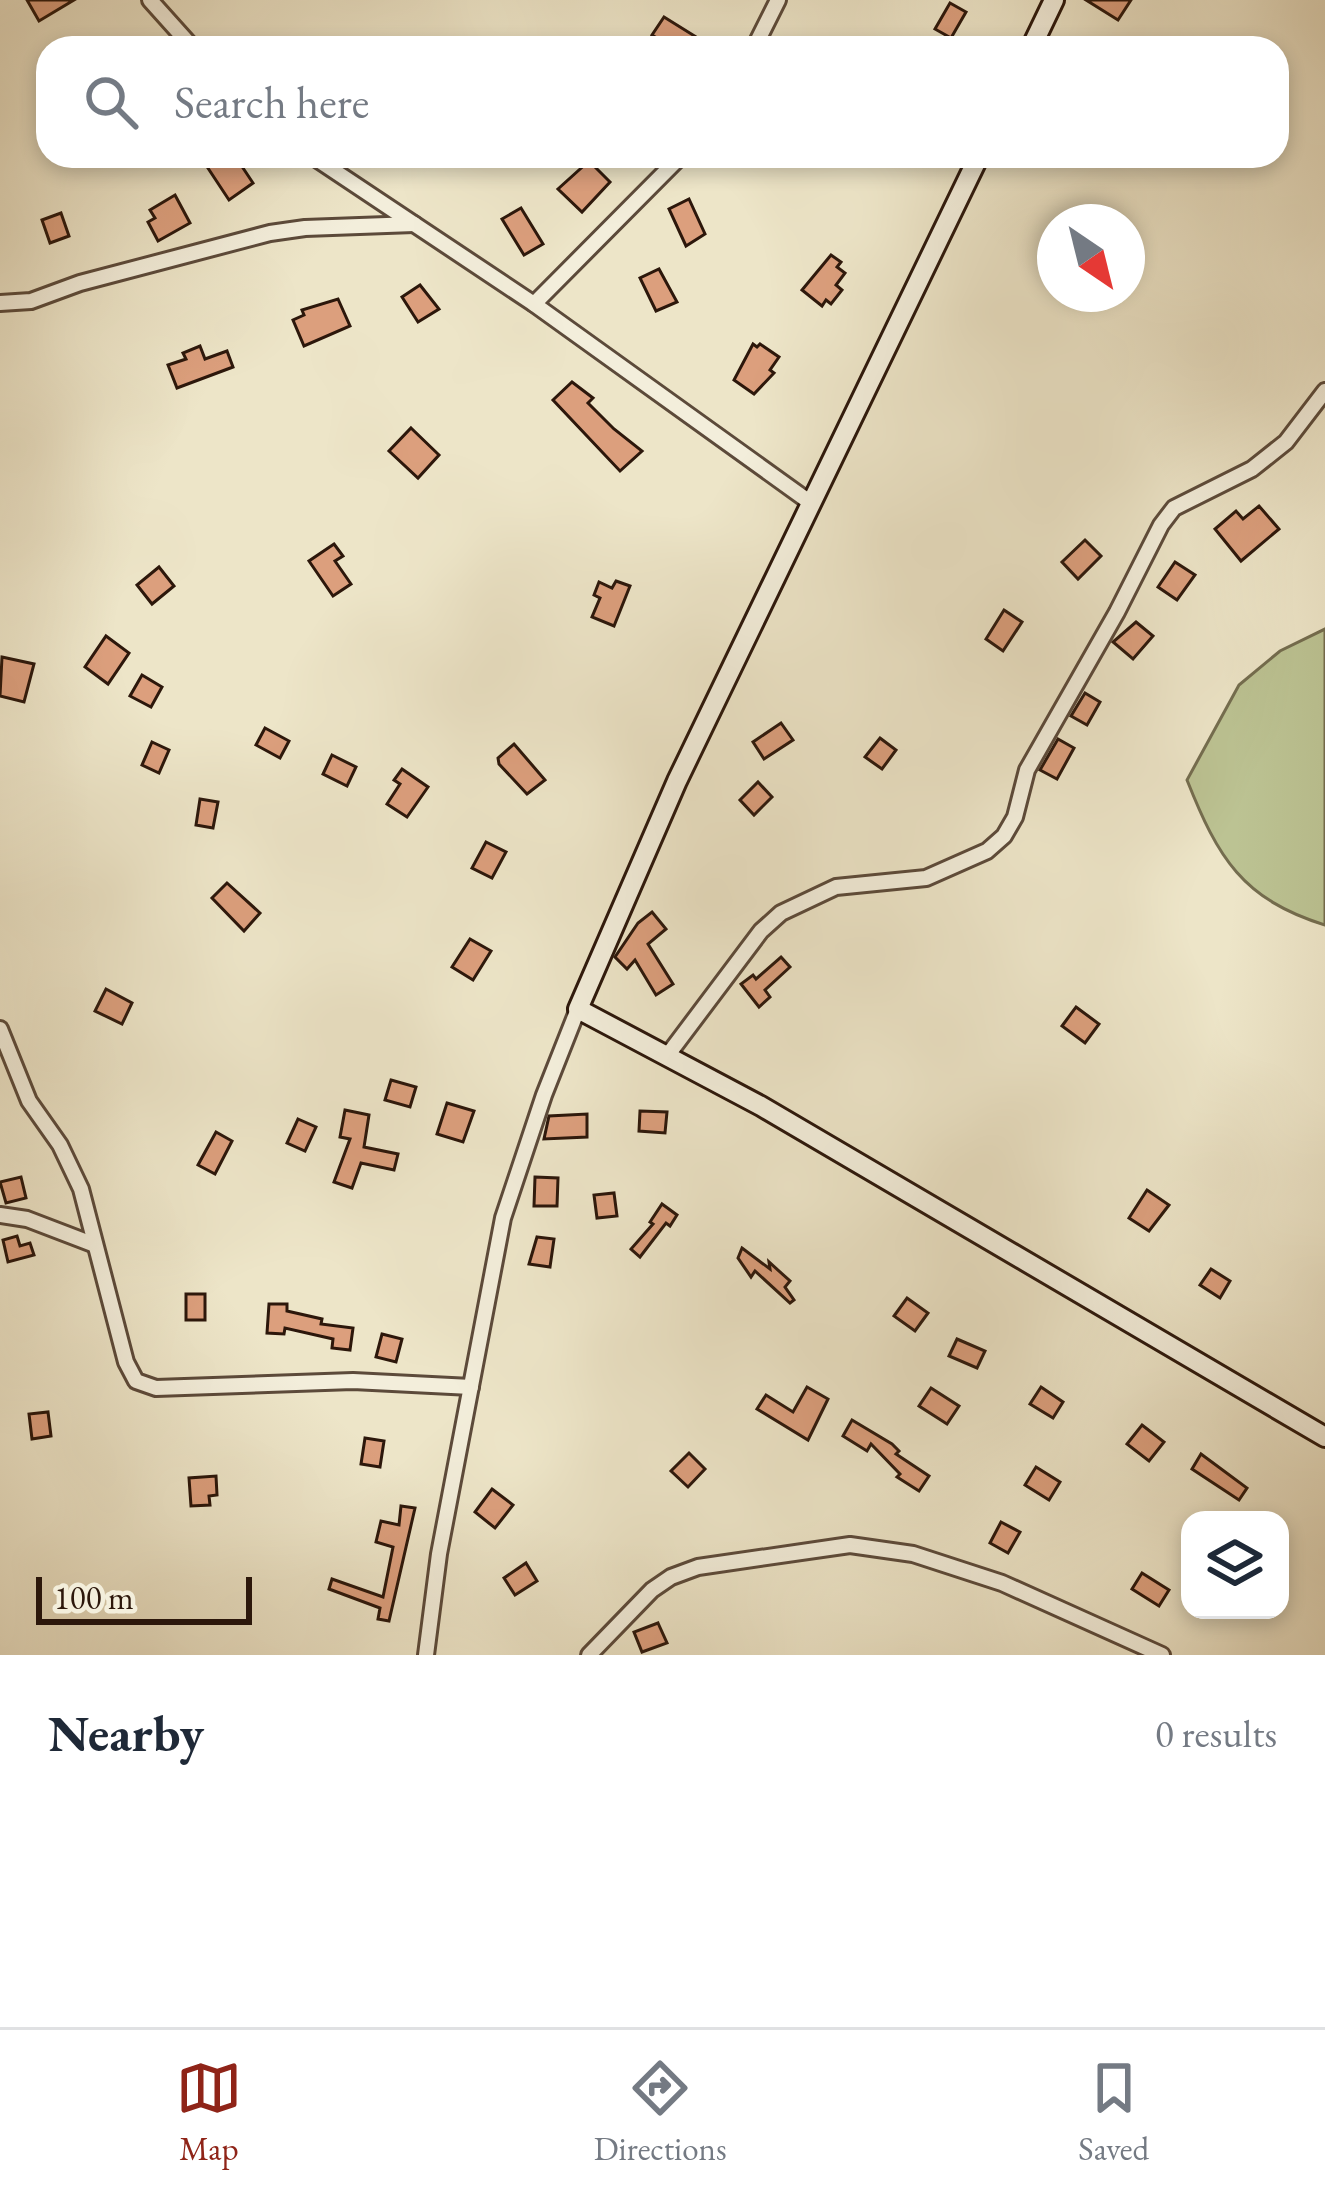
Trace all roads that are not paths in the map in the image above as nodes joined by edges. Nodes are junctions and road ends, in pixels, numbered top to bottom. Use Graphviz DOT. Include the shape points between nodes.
graph roads {
  1 [pos="150,0"];
  2 [pos="778,0"];
  3 [pos="1054,0"];
  4 [pos="182,36"];
  5 [pos="760,36"];
  6 [pos="1037,36"];
  7 [pos="330,168"];
  8 [pos="669,168"];
  9 [pos="973,168"];
  10 [pos="414,224"];
  11 [pos="0,303"];
  12 [pos="534,304"];
  13 [pos="1325,391"];
  14 [pos="811,503"];
  15 [pos="578,1009"];
  16 [pos="0,1028"];
  17 [pos="667,1056"];
  18 [pos="0,1215"];
  19 [pos="95,1245"];
  20 [pos="471,1387"];
  21 [pos="1325,1437"];
  22 [pos="426,1655"];
  23 [pos="589,1655"];
  24 [pos="1162,1655"];
  1 -- 4 [label="street"];
  2 -- 5 [label="street"];
  3 -- 6 [label="street"];
  7 -- 10 [label="street"];
  8 -- 12 [label="street"];
  9 -- 14 [label="street"];
  10 -- 11 [label="street" via="270,233"];
  10 -- 12 [label="street"];
  12 -- 14 [label="street"];
  13 -- 17 [label="street" via="1286,442 1174,508 1161,525 1027,770 1004,836 926,878 836,886 781,913"];
  14 -- 15 [label="street"];
  15 -- 17 [label="street"];
  15 -- 20 [label="street" via="503,1218"];
  16 -- 19 [label="street" via="29,1101 81,1189"];
  17 -- 21 [label="street"];
  18 -- 19 [label="street"];
  19 -- 20 [label="street" via="136,1381 156,1388 353,1381"];
  20 -- 22 [label="street"];
  23 -- 24 [label="street" via="671,1576 850,1545 913,1554 1001,1583"];
}
